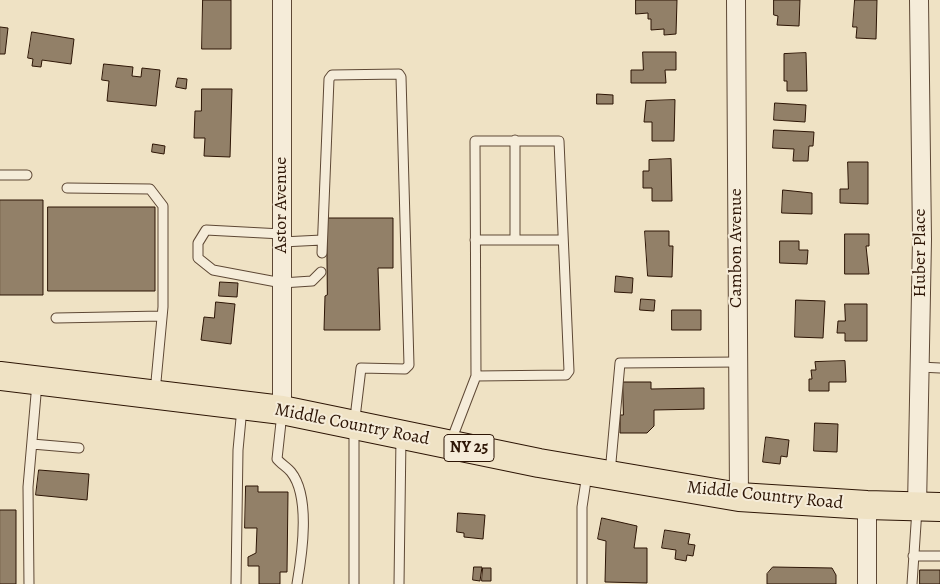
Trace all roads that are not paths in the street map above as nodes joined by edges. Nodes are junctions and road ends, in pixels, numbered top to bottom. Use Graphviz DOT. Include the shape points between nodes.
graph roads {
  1 [pos="282,0"];
  2 [pos="736,0"];
  3 [pos="919,0"];
  4 [pos="515,140"];
  5 [pos="0,175"];
  6 [pos="27,175"];
  7 [pos="66,188"];
  8 [pos="282,238"];
  9 [pos="322,240"];
  10 [pos="475,240"];
  11 [pos="515,240"];
  12 [pos="562,240"];
  13 [pos="322,253"];
  14 [pos="321,272"];
  15 [pos="282,283"];
  16 [pos="162,316"];
  17 [pos="56,318"];
  18 [pos="738,362"];
  19 [pos="920,367"];
  20 [pos="940,368"];
  21 [pos="0,376"];
  22 [pos="476,376"];
  23 [pos="38,380"];
  24 [pos="155,395"];
  25 [pos="242,406"];
  26 [pos="282,410"];
  27 [pos="354,426"];
  28 [pos="401,436"];
  29 [pos="32,444"];
  30 [pos="450,444"];
  31 [pos="79,448"];
  32 [pos="599,474"];
  33 [pos="739,497"];
  34 [pos="868,505"];
  35 [pos="928,507"];
  36 [pos="913,556"];
  37 [pos="940,556"];
  38 [pos="29,584"];
  39 [pos="236,584"];
  40 [pos="297,584"];
  41 [pos="354,584"];
  42 [pos="399,584"];
  43 [pos="582,584"];
  44 [pos="866,584"];
  45 [pos="912,584"];
  1 -- 8 [label="street, Astor Avenue"];
  2 -- 18 [label="street, Cambon Avenue"];
  3 -- 19 [label="street, Huber Place"];
  4 -- 10 [label="lane" via="476,141"];
  4 -- 11 [label="lane"];
  4 -- 12 [label="lane" via="559,141"];
  5 -- 6 [label="lane"];
  7 -- 16 [label="lane" via="150,189 163,206"];
  8 -- 9 [label="lane"];
  8 -- 15 [label="street, Astor Avenue"];
  8 -- 15 [label="lane" via="206,230 198,242 198,258 213,270"];
  9 -- 13 [label="lane"];
  9 -- 27 [label="lane" via="330,77 401,75 409,365 406,369 361,368"];
  10 -- 11 [label="lane"];
  10 -- 22 [label="lane"];
  11 -- 12 [label="lane"];
  12 -- 22 [label="lane" via="568,374"];
  14 -- 15 [label="lane" via="312,281"];
  15 -- 26 [label="street, Astor Avenue"];
  16 -- 17 [label="lane"];
  16 -- 24 [label="lane"];
  18 -- 32 [label="lane" via="620,363"];
  18 -- 33 [label="street, Cambon Avenue"];
  19 -- 20 [label="lane"];
  19 -- 35 [label="street, Huber Place"];
  21 -- 23 [label="main road, Middle Country Road / NY 25"];
  22 -- 30 [label="lane"];
  23 -- 24 [label="main road, Middle Country Road / NY 25"];
  23 -- 29 [label="lane"];
  24 -- 25 [label="main road, Middle Country Road / NY 25"];
  25 -- 26 [label="main road, Middle Country Road / NY 25"];
  25 -- 39 [label="lane" via="238,450"];
  26 -- 27 [label="main road, Middle Country Road / NY 25"];
  26 -- 40 [label="lane" via="277,458 291,472 302,497 302,555"];
  27 -- 28 [label="main road, Middle Country Road / NY 25"];
  27 -- 41 [label="lane"];
  28 -- 30 [label="main road, Middle Country Road / NY 25"];
  28 -- 42 [label="lane"];
  29 -- 31 [label="lane"];
  29 -- 38 [label="lane" via="28,487"];
  30 -- 32 [label="main road, Middle Country Road / NY 25"];
  32 -- 33 [label="main road, Middle Country Road / NY 25"];
  32 -- 43 [label="lane" via="582,507"];
  33 -- 34 [label="main road, Middle Country Road / NY 25"];
  34 -- 35 [label="main road, Middle Country Road / NY 25"];
  34 -- 44 [label="street"];
  35 -- 36 [label="lane"];
  36 -- 37 [label="lane"];
  36 -- 45 [label="lane"];
}
